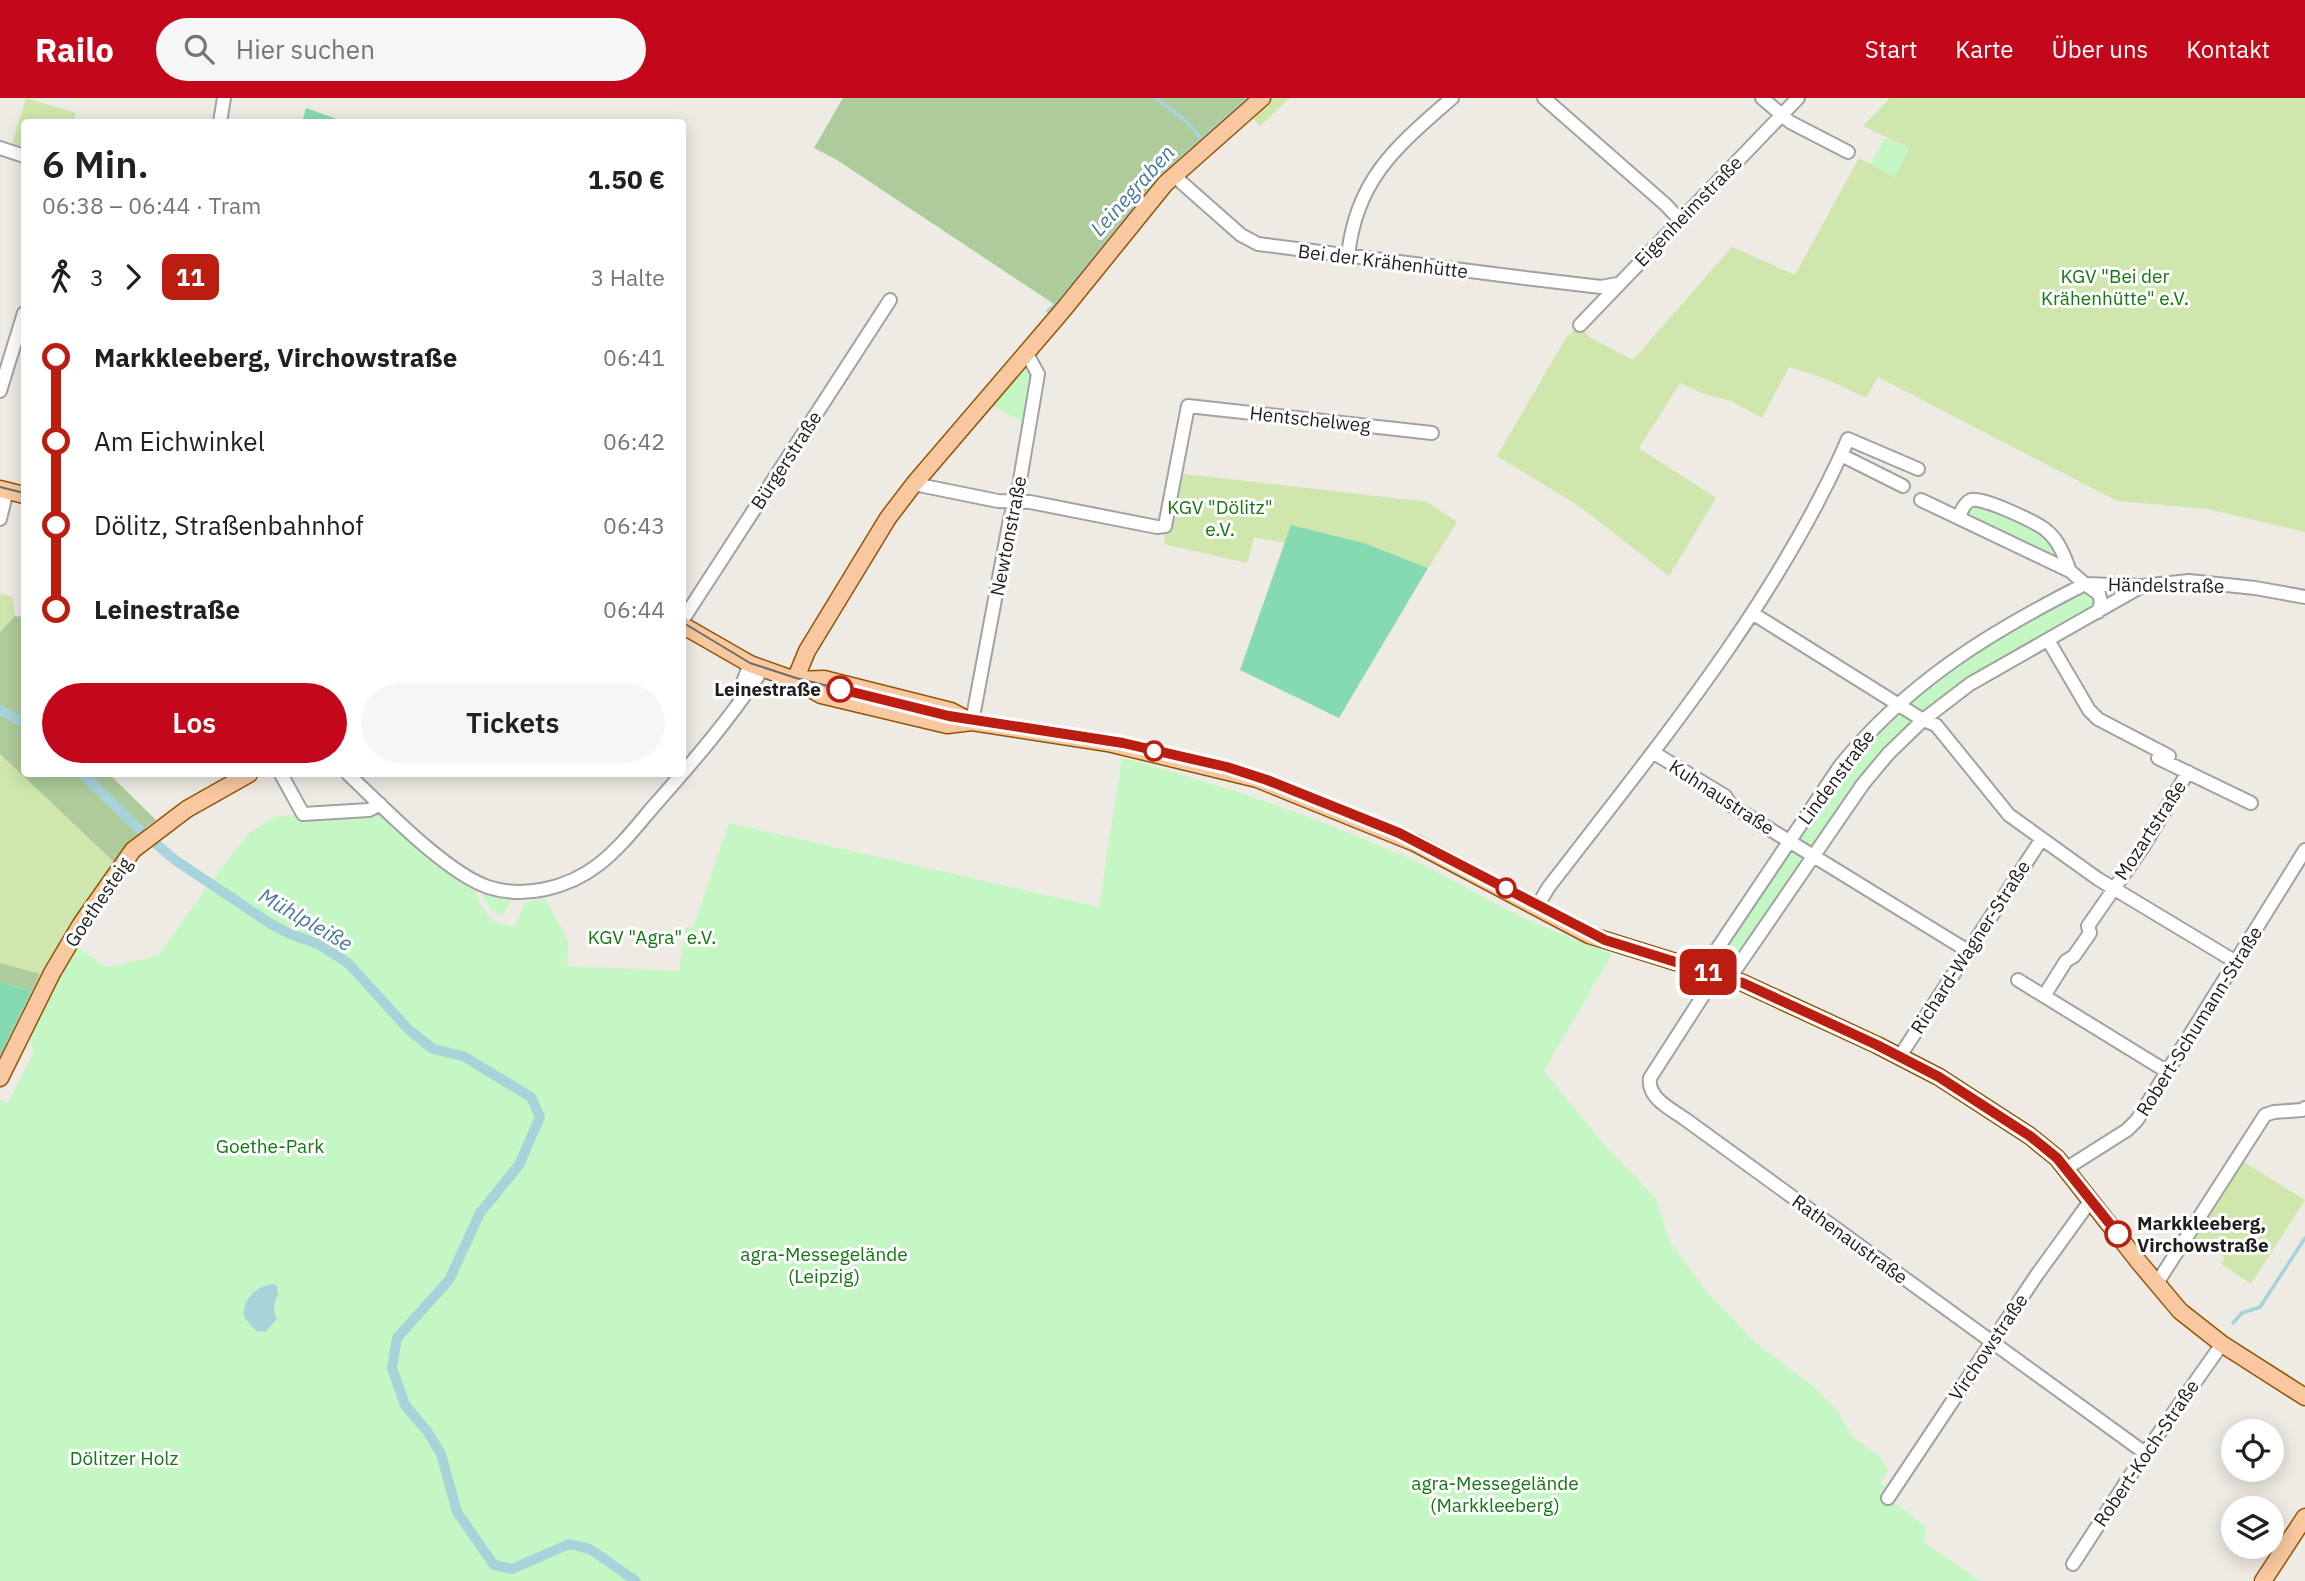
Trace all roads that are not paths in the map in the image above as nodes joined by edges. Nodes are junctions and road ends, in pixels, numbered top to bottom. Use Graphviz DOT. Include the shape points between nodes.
graph roads {
  1 [pos="225,98"];
  2 [pos="1262,98"];
  3 [pos="1452,98"];
  4 [pos="1544,98"];
  5 [pos="1762,98"];
  6 [pos="1798,98"];
  7 [pos="1782,115"];
  8 [pos="220,119"];
  9 [pos="0,148"];
  10 [pos="1848,152"];
  11 [pos="21,155"];
  12 [pos="1175,173"];
  13 [pos="1680,220"];
  14 [pos="1348,256"];
  15 [pos="1617,284"];
  16 [pos="890,300"];
  17 [pos="21,323"];
  18 [pos="1580,325"];
  19 [pos="1026,352"];
  20 [pos="0,391"];
  21 [pos="1432,433"];
  22 [pos="1841,455"];
  23 [pos="1918,469"];
  24 [pos="914,484"];
  25 [pos="1903,486"];
  26 [pos="4,490"];
  27 [pos="21,494"];
  28 [pos="1921,500"];
  29 [pos="1015,502"];
  30 [pos="1959,518"];
  31 [pos="0,519"];
  32 [pos="2070,571"];
  33 [pos="2085,584"];
  34 [pos="2142,586"];
  35 [pos="2305,597"];
  36 [pos="2098,612"];
  37 [pos="1752,613"];
  38 [pos="686,617"];
  39 [pos="686,625"];
  40 [pos="2048,640"];
  41 [pos="756,667"];
  42 [pos="795,680"];
  43 [pos="1897,704"];
  44 [pos="1923,720"];
  45 [pos="972,722"];
  46 [pos="1654,753"];
  47 [pos="686,769"];
  48 [pos="2188,772"];
  49 [pos="244,777"];
  50 [pos="283,777"];
  51 [pos="351,777"];
  52 [pos="679,777"];
  53 [pos="2251,803"];
  54 [pos="380,804"];
  55 [pos="2041,839"];
  56 [pos="1789,841"];
  57 [pos="2305,850"];
  58 [pos="1813,856"];
  59 [pos="2113,888"];
  60 [pos="1537,907"];
  61 [pos="1968,951"];
  62 [pos="2236,962"];
  63 [pos="1703,970"];
  64 [pos="1729,979"];
  65 [pos="2018,980"];
  66 [pos="1706,992"];
  67 [pos="2044,996"];
  68 [pos="1899,1056"];
  69 [pos="2166,1071"];
  70 [pos="0,1078"];
  71 [pos="2305,1108"];
  72 [pos="2067,1167"];
  73 [pos="2091,1200"];
  74 [pos="2157,1283"];
  75 [pos="1992,1342"];
  76 [pos="2221,1344"];
  77 [pos="2305,1398"];
  78 [pos="2145,1453"];
  79 [pos="1888,1498"];
  80 [pos="2305,1517"];
  81 [pos="2073,1564"];
  82 [pos="2263,1581"];
  1 -- 8 [label="street"];
  2 -- 12 [label="main road"];
  3 -- 14 [label="street" via="1374,175 1354,217"];
  4 -- 13 [label="street"];
  5 -- 7 [label="street"];
  6 -- 7 [label="street, Eigenheimstraße"];
  7 -- 10 [label="street"];
  7 -- 13 [label="street, Eigenheimstraße"];
  9 -- 11 [label="street"];
  12 -- 14 [label="street, Bei der Krähenhütte" via="1241,235 1258,244"];
  12 -- 19 [label="main road"];
  13 -- 15 [label="street, Eigenheimstraße"];
  14 -- 15 [label="street, Bei der Krähenhütte" via="1601,287"];
  15 -- 18 [label="street, Eigenheimstraße"];
  16 -- 38 [label="street, Bürgerstraße"];
  17 -- 20 [label="street"];
  19 -- 24 [label="main road"];
  19 -- 29 [label="street, Newtonstraße" via="1038,374"];
  21 -- 29 [label="street, Hentschelweg" via="1188,406 1165,526"];
  22 -- 23 [label="street" via="1847,439"];
  22 -- 25 [label="street"];
  22 -- 37 [label="street"];
  24 -- 29 [label="street"];
  24 -- 42 [label="main road" via="888,518 807,651"];
  26 -- 27 [label="main road"];
  26 -- 31 [label="street"];
  28 -- 30 [label="street, Händelstraße"];
  29 -- 45 [label="street, Newtonstraße"];
  30 -- 32 [label="street, Händelstraße"];
  30 -- 32 [label="street" via="1970,500 1980,500 2047,530"];
  32 -- 33 [label="street, Händelstraße"];
  33 -- 34 [label="street, Händelstraße"];
  33 -- 36 [label="street" via="2099,593"];
  33 -- 43 [label="street, Lindenstraße" via="1940,669"];
  34 -- 35 [label="street, Händelstraße" via="2189,582"];
  34 -- 36 [label="street, Lindenstraße"];
  36 -- 40 [label="street, Lindenstraße"];
  37 -- 43 [label="street, Mozartstraße"];
  37 -- 46 [label="street"];
  39 -- 41 [label="main road"];
  40 -- 44 [label="street, Lindenstraße" via="1970,684"];
  40 -- 48 [label="street, Mozartstraße" via="2098,719"];
  41 -- 42 [label="main road"];
  41 -- 47 [label="street" via="735,709"];
  42 -- 45 [label="main road" via="821,695 900,714 947,725"];
  43 -- 44 [label="street, Mozartstraße"];
  43 -- 56 [label="street, Lindenstraße" via="1840,766"];
  44 -- 55 [label="street, Mozartstraße" via="1936,725 2009,815"];
  44 -- 58 [label="street, Lindenstraße" via="1888,754"];
  45 -- 60 [label="main road" via="1108,743 1246,775 1398,835"];
  46 -- 56 [label="street, Kuhnaustraße"];
  46 -- 60 [label="street"];
  48 -- 53 [label="street, Mozartstraße"];
  48 -- 59 [label="street, Mozartstraße"];
  49 -- 70 [label="main road, Goethesteig" via="163,825 120,867 52,973"];
  50 -- 54 [label="street" via="303,814 369,810"];
  51 -- 54 [label="street"];
  52 -- 54 [label="street" via="597,866 560,885 524,892 469,879"];
  55 -- 59 [label="street, Mozartstraße"];
  55 -- 61 [label="street, Richard-Wagner-Straße"];
  56 -- 58 [label="street, Kuhnaustraße"];
  56 -- 63 [label="street, Lindenstraße"];
  57 -- 62 [label="street, Robert-Schumann-Straße"];
  58 -- 61 [label="street, Kuhnaustraße"];
  58 -- 64 [label="street, Lindenstraße"];
  59 -- 62 [label="street, Mozartstraße"];
  59 -- 67 [label="street" via="2088,926 2090,933"];
  60 -- 63 [label="main road" via="1590,935"];
  61 -- 68 [label="street, Richard-Wagner-Straße"];
  62 -- 69 [label="street, Robert-Schumann-Straße"];
  63 -- 64 [label="main road"];
  63 -- 66 [label="street"];
  64 -- 66 [label="street, Rathenaustraße"];
  64 -- 68 [label="main road"];
  65 -- 67 [label="street"];
  66 -- 75 [label="street, Rathenaustraße" via="1650,1078 1652,1093"];
  67 -- 69 [label="street"];
  68 -- 72 [label="main road" via="2030,1136"];
  69 -- 72 [label="street, Robert-Schumann-Straße" via="2132,1126"];
  71 -- 74 [label="street" via="2265,1115"];
  72 -- 73 [label="main road"];
  73 -- 74 [label="main road"];
  73 -- 75 [label="street, Virchowstraße"];
  74 -- 76 [label="main road" via="2180,1311"];
  75 -- 78 [label="street, Rathenaustraße"];
  75 -- 79 [label="street, Virchowstraße"];
  76 -- 77 [label="main road"];
  76 -- 78 [label="street, Robert-Koch-Straße"];
  78 -- 81 [label="street, Robert-Koch-Straße"];
  80 -- 82 [label="main road"];
}
